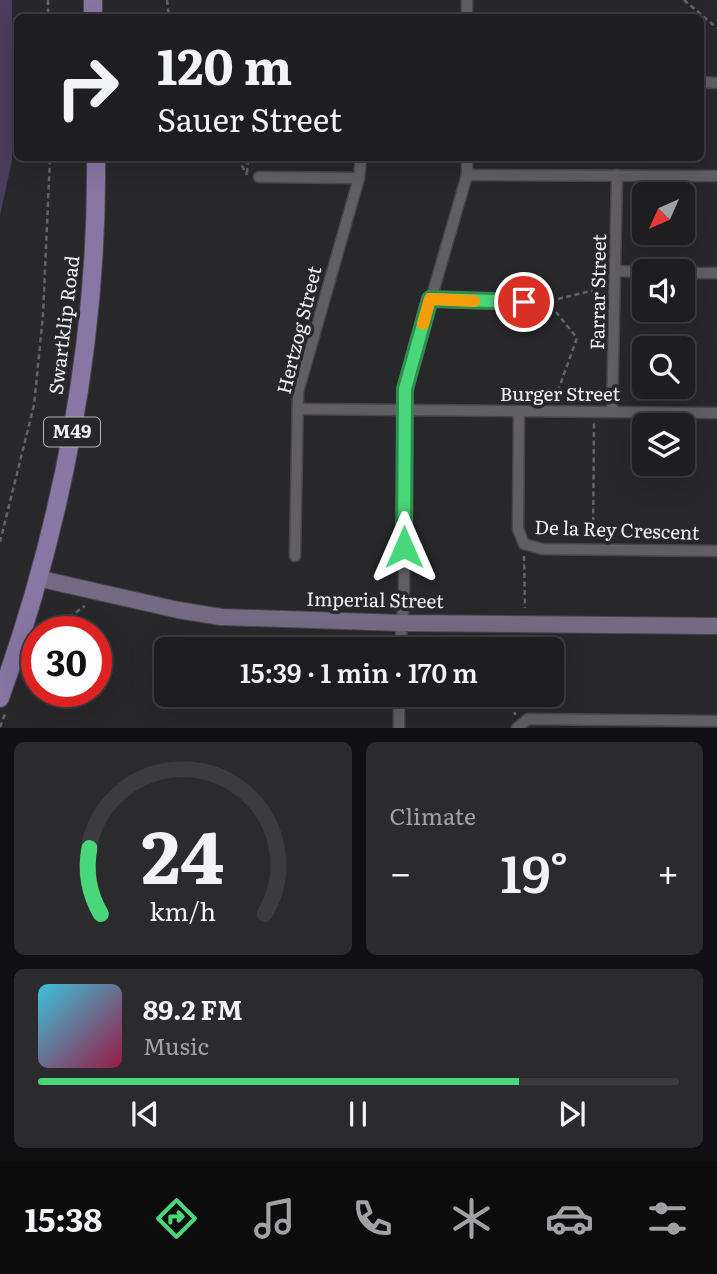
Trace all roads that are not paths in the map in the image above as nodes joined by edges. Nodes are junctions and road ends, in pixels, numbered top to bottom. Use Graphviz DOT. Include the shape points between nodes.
graph roads {
  1 [pos="96,161"];
  2 [pos="361,161"];
  3 [pos="467,161"];
  4 [pos="467,175"];
  5 [pos="617,175"];
  6 [pos="717,176"];
  7 [pos="259,177"];
  8 [pos="359,178"];
  9 [pos="617,271"];
  10 [pos="632,272"];
  11 [pos="695,272"];
  12 [pos="717,273"];
  13 [pos="430,299"];
  14 [pos="548,302"];
  15 [pos="298,409"];
  16 [pos="404,411"];
  17 [pos="519,411"];
  18 [pos="612,411"];
  19 [pos="717,412"];
  20 [pos="717,551"];
  21 [pos="295,556"];
  22 [pos="37,578"];
  23 [pos="401,622"];
  24 [pos="717,626"];
  25 [pos="400,637"];
  26 [pos="0,698"];
  27 [pos="399,707"];
  28 [pos="717,722"];
  29 [pos="519,726"];
  30 [pos="398,728"];
  1 -- 22 [label="main road, Swartklip Road / M49" via="97,218 81,377 68,455"];
  2 -- 8 [label="street, Hertzog Street"];
  3 -- 4 [label="street"];
  4 -- 5 [label="street"];
  4 -- 13 [label="street"];
  5 -- 6 [label="street"];
  5 -- 9 [label="street, Farrar Street"];
  7 -- 8 [label="street"];
  8 -- 15 [label="street, Hertzog Street" via="301,382"];
  9 -- 10 [label="street"];
  9 -- 18 [label="street, Farrar Street"];
  11 -- 12 [label="street"];
  13 -- 14 [label="street"];
  13 -- 16 [label="street" via="405,389"];
  15 -- 16 [label="street, Burger Street"];
  15 -- 21 [label="street, Hertzog Street"];
  16 -- 17 [label="street, Burger Street"];
  16 -- 23 [label="street"];
  17 -- 18 [label="street, Burger Street"];
  17 -- 20 [label="street, De la Rey Crescent" via="518,529 524,544 542,549"];
  18 -- 19 [label="street, Burger Street"];
  22 -- 23 [label="street, Imperial Street" via="199,614"];
  22 -- 26 [label="main road, Swartklip Road / M49"];
  23 -- 24 [label="street, Imperial Street"];
  23 -- 25 [label="street"];
  27 -- 30 [label="street"];
  28 -- 29 [label="street" via="528,719"];
}
